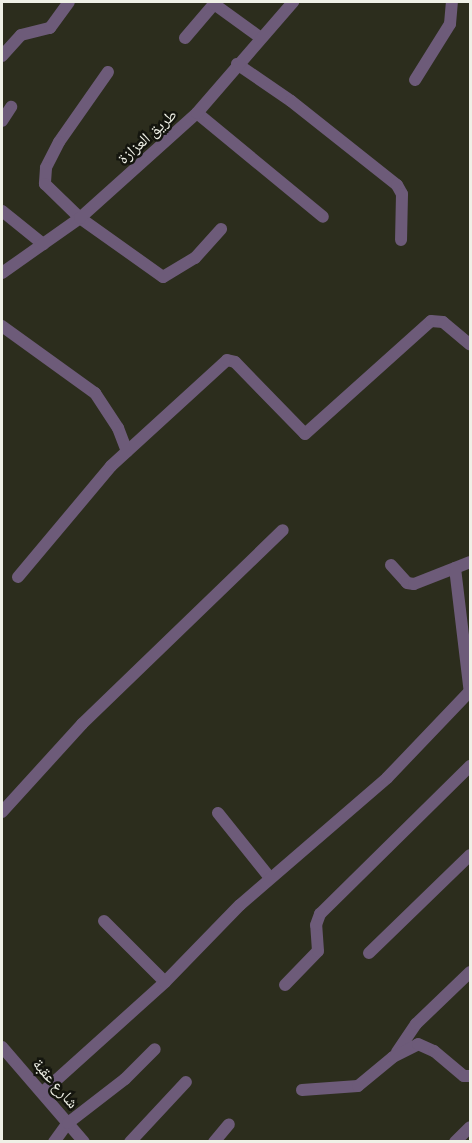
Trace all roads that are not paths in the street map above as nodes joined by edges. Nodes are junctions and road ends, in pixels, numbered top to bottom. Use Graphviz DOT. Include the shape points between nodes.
graph roads {
  1 [pos="69,2"];
  2 [pos="293,2"];
  3 [pos="452,2"];
  4 [pos="185,38"];
  5 [pos="261,38"];
  6 [pos="2,56"];
  7 [pos="237,64"];
  8 [pos="108,72"];
  9 [pos="415,80"];
  10 [pos="11,107"];
  11 [pos="197,113"];
  12 [pos="2,121"];
  13 [pos="2,211"];
  14 [pos="323,217"];
  15 [pos="80,218"];
  16 [pos="221,229"];
  17 [pos="401,240"];
  18 [pos="43,244"];
  19 [pos="2,273"];
  20 [pos="2,326"];
  21 [pos="471,345"];
  22 [pos="127,451"];
  23 [pos="283,530"];
  24 [pos="471,562"];
  25 [pos="391,565"];
  26 [pos="455,568"];
  27 [pos="18,577"];
  28 [pos="470,692"];
  29 [pos="471,766"];
  30 [pos="2,812"];
  31 [pos="218,813"];
  32 [pos="471,855"];
  33 [pos="270,878"];
  34 [pos="104,921"];
  35 [pos="369,953"];
  36 [pos="471,972"];
  37 [pos="165,982"];
  38 [pos="285,985"];
  39 [pos="2,1049"];
  40 [pos="155,1049"];
  41 [pos="393,1057"];
  42 [pos="471,1076"];
  43 [pos="186,1082"];
  44 [pos="302,1090"];
  45 [pos="43,1092"];
  46 [pos="68,1123"];
  47 [pos="229,1124"];
  48 [pos="471,1126"];
  49 [pos="54,1142"];
  50 [pos="84,1142"];
  51 [pos="130,1142"];
  52 [pos="214,1142"];
  53 [pos="455,1142"];
  1 -- 6 [label="street" via="50,28 21,35"];
  2 -- 5 [label="street, طريق العزازة"];
  3 -- 9 [label="street" via="450,24"];
  4 -- 5 [label="street" via="214,4"];
  5 -- 7 [label="street, طريق العزازة"];
  7 -- 11 [label="street, طريق العزازة"];
  7 -- 17 [label="street" via="291,101 397,185 402,194"];
  8 -- 15 [label="street" via="58,142 44,176 50,192"];
  10 -- 12 [label="street"];
  11 -- 14 [label="street"];
  11 -- 15 [label="street, طريق العزازة"];
  13 -- 18 [label="street"];
  15 -- 16 [label="street" via="163,277 195,258"];
  15 -- 18 [label="street, طريق العزازة"];
  18 -- 19 [label="street, طريق العزازة"];
  20 -- 22 [label="street" via="95,393 118,428"];
  21 -- 22 [label="street" via="443,322 431,321 305,434 235,362 227,360"];
  22 -- 27 [label="street" via="82,496"];
  23 -- 30 [label="street" via="82,724"];
  24 -- 26 [label="street"];
  25 -- 26 [label="street" via="407,583 414,584"];
  26 -- 28 [label="street"];
  28 -- 33 [label="street" via="387,778"];
  29 -- 38 [label="street" via="320,914 316,925 318,951"];
  31 -- 33 [label="street"];
  32 -- 35 [label="street"];
  33 -- 37 [label="street"];
  34 -- 37 [label="street"];
  36 -- 41 [label="street" via="416,1024"];
  37 -- 45 [label="street"];
  39 -- 45 [label="street, شارع عقبة"];
  40 -- 46 [label="street"];
  41 -- 42 [label="street" via="410,1046 425,1044 458,1072"];
  41 -- 44 [label="street" via="358,1086"];
  43 -- 51 [label="street"];
  45 -- 46 [label="street, شارع عقبة"];
  46 -- 49 [label="street"];
  46 -- 50 [label="street, شارع عقبة"];
  47 -- 52 [label="street"];
  48 -- 53 [label="street"];
}
